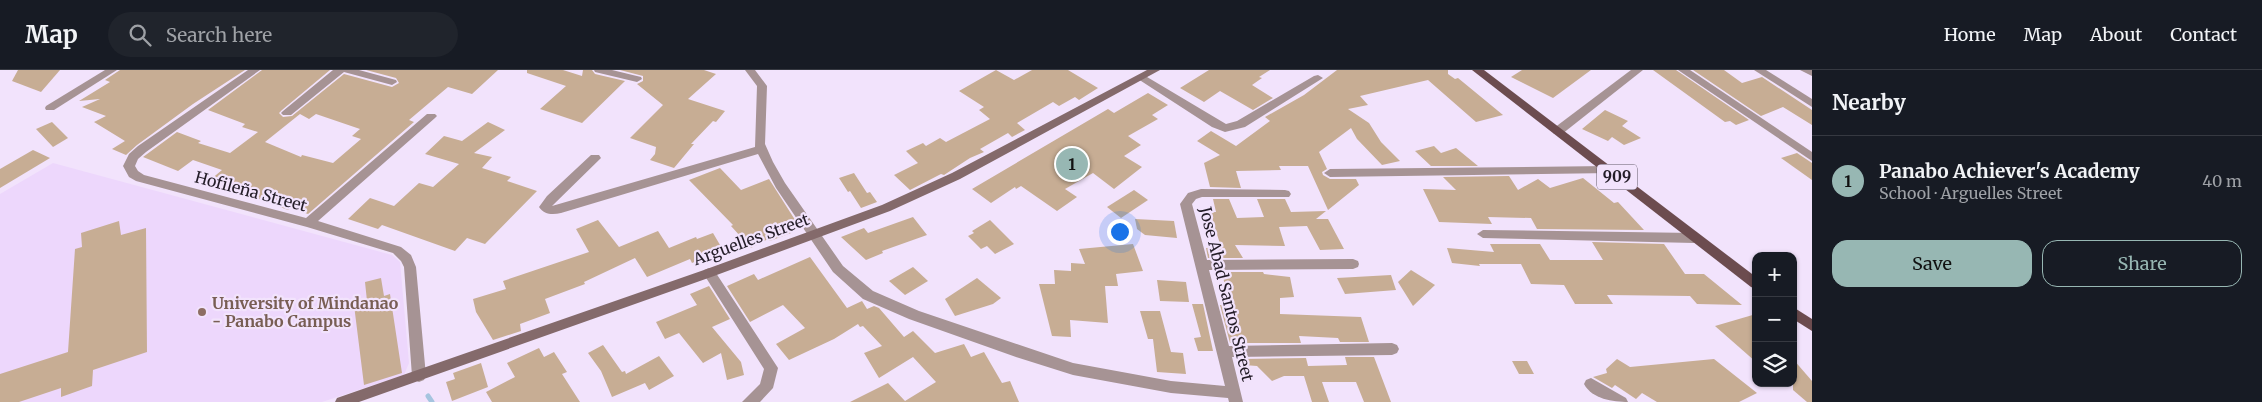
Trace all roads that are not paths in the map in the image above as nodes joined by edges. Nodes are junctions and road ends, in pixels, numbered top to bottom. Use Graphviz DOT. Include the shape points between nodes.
graph roads {
  1 [pos="112,70"];
  2 [pos="256,70"];
  3 [pos="340,70"];
  4 [pos="347,70"];
  5 [pos="599,70"];
  6 [pos="750,70"];
  7 [pos="1155,70"];
  8 [pos="1477,70"];
  9 [pos="1683,70"];
  10 [pos="1759,70"];
  11 [pos="1805,70"];
  12 [pos="1634,71"];
  13 [pos="1812,73"];
  14 [pos="1142,77"];
  15 [pos="1318,78"];
  16 [pos="637,79"];
  17 [pos="392,82"];
  18 [pos="1812,104"];
  19 [pos="50,108"];
  20 [pos="286,113"];
  21 [pos="431,116"];
  22 [pos="1558,131"];
  23 [pos="761,149"];
  24 [pos="1812,156"];
  25 [pos="594,158"];
  26 [pos="1608,170"];
  27 [pos="1330,173"];
  28 [pos="1284,194"];
  29 [pos="308,223"];
  30 [pos="815,234"];
  31 [pos="1483,234"];
  32 [pos="1694,238"];
  33 [pos="1200,264"];
  34 [pos="1353,264"];
  35 [pos="709,273"];
  36 [pos="1752,281"];
  37 [pos="1797,315"];
  38 [pos="1812,326"];
  39 [pos="1392,350"];
  40 [pos="1224,352"];
  41 [pos="419,376"];
  42 [pos="1591,384"];
  43 [pos="1235,398"];
  44 [pos="342,402"];
  45 [pos="749,402"];
  46 [pos="1620,402"];
  1 -- 19 [label="street"];
  2 -- 29 [label="street, Hofileña Street" via="142,148 129,166 140,178"];
  3 -- 20 [label="street"];
  4 -- 17 [label="street"];
  5 -- 16 [label="street"];
  6 -- 23 [label="street" via="762,86"];
  7 -- 14 [label="street, Arguelles Street"];
  8 -- 22 [label="main road, 909"];
  9 -- 24 [label="street"];
  10 -- 18 [label="street"];
  11 -- 13 [label="street"];
  12 -- 22 [label="street"];
  14 -- 15 [label="street" via="1225,128 1240,124"];
  14 -- 30 [label="street, Arguelles Street" via="956,176 886,208"];
  21 -- 29 [label="street"];
  22 -- 26 [label="main road, 909"];
  23 -- 25 [label="street" via="561,209 547,209 545,207 551,199"];
  23 -- 30 [label="street" via="780,185"];
  26 -- 27 [label="street"];
  26 -- 32 [label="main road, 909"];
  28 -- 33 [label="street, Jose Abad Santos Street" via="1202,193 1192,196 1186,204"];
  29 -- 41 [label="street, Hofileña Street" via="388,246 406,258 410,267"];
  30 -- 35 [label="street, Arguelles Street"];
  30 -- 43 [label="street" via="852,283 914,315 1073,369"];
  31 -- 32 [label="street"];
  32 -- 36 [label="main road, 909"];
  33 -- 34 [label="street"];
  33 -- 40 [label="street, Jose Abad Santos Street"];
  35 -- 41 [label="street, Arguelles Street"];
  35 -- 45 [label="street" via="771,368 771,378 765,389"];
  37 -- 38 [label="main road"];
  39 -- 40 [label="street"];
  40 -- 43 [label="street, Jose Abad Santos Street"];
  41 -- 44 [label="street, Arguelles Street"];
  42 -- 46 [label="street"];
}
